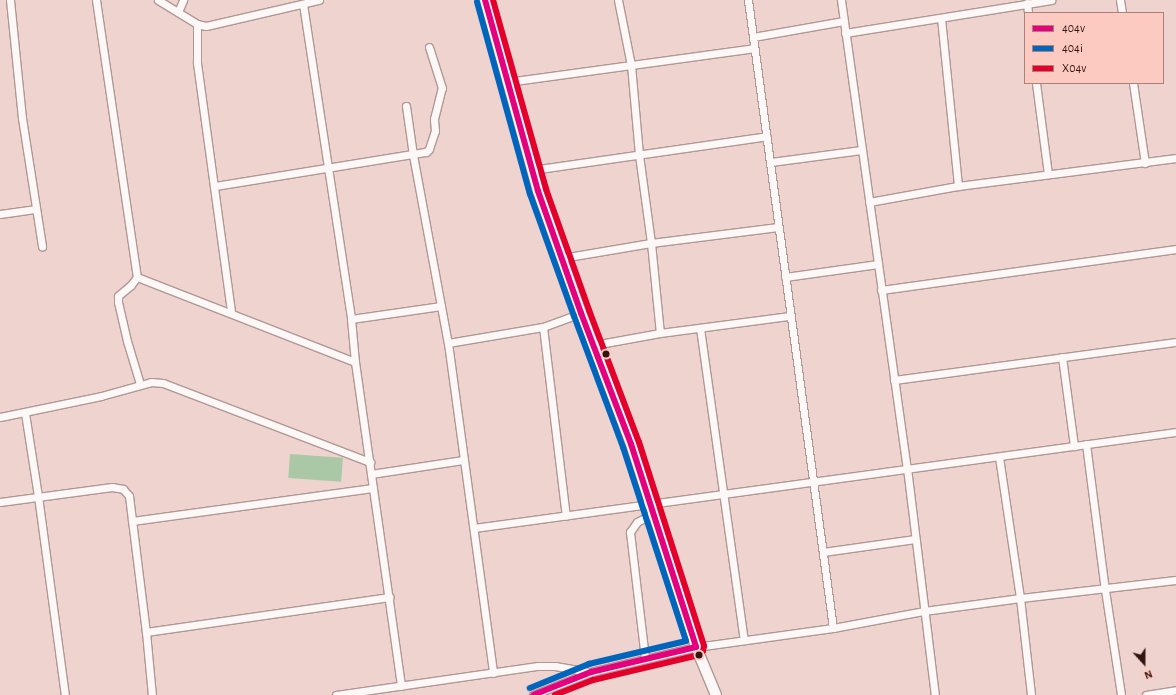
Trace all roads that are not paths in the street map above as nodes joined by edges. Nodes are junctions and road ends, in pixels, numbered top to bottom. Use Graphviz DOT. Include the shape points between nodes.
graph roads {
  1 [pos="10,0"];
  2 [pos="96,0"];
  3 [pos="158,0"];
  4 [pos="183,0"];
  5 [pos="319,0"];
  6 [pos="485,0"];
  7 [pos="618,0"];
  8 [pos="748,0"];
  9 [pos="841,0"];
  10 [pos="1051,0"];
  11 [pos="1120,0"];
  12 [pos="1027,3"];
  13 [pos="303,4"];
  14 [pos="178,12"];
  15 [pos="1028,12"];
  16 [pos="1122,12"];
  17 [pos="941,18"];
  18 [pos="844,21"];
  19 [pos="198,24"];
  20 [pos="845,33"];
  21 [pos="753,37"];
  22 [pos="429,48"];
  23 [pos="754,48"];
  24 [pos="631,65"];
  25 [pos="507,82"];
  26 [pos="1036,84"];
  27 [pos="1133,84"];
  28 [pos="406,106"];
  29 [pos="767,136"];
  30 [pos="861,150"];
  31 [pos="413,155"];
  32 [pos="639,155"];
  33 [pos="1176,158"];
  34 [pos="771,162"];
  35 [pos="1145,163"];
  36 [pos="328,167"];
  37 [pos="532,170"];
  38 [pos="1048,174"];
  39 [pos="214,186"];
  40 [pos="958,186"];
  41 [pos="869,202"];
  42 [pos="35,209"];
  43 [pos="0,214"];
  44 [pos="778,227"];
  45 [pos="651,243"];
  46 [pos="42,246"];
  47 [pos="1176,249"];
  48 [pos="562,258"];
  49 [pos="878,264"];
  50 [pos="137,277"];
  51 [pos="785,277"];
  52 [pos="881,290"];
  53 [pos="441,306"];
  54 [pos="231,312"];
  55 [pos="581,313"];
  56 [pos="790,316"];
  57 [pos="351,319"];
  58 [pos="543,327"];
  59 [pos="700,328"];
  60 [pos="660,332"];
  61 [pos="1176,342"];
  62 [pos="448,343"];
  63 [pos="594,345"];
  64 [pos="1062,357"];
  65 [pos="355,362"];
  66 [pos="894,380"];
  67 [pos="140,384"];
  68 [pos="25,413"];
  69 [pos="0,417"];
  70 [pos="1176,432"];
  71 [pos="1086,444"];
  72 [pos="1074,446"];
  73 [pos="998,457"];
  74 [pos="463,460"];
  75 [pos="370,462"];
  76 [pos="907,468"];
  77 [pos="371,474"];
  78 [pos="812,481"];
  79 [pos="373,488"];
  80 [pos="722,493"];
  81 [pos="38,496"];
  82 [pos="0,502"];
  83 [pos="652,508"];
  84 [pos="566,516"];
  85 [pos="132,521"];
  86 [pos="474,528"];
  87 [pos="915,539"];
  88 [pos="823,552"];
  89 [pos="1176,580"];
  90 [pos="1105,590"];
  91 [pos="389,597"];
  92 [pos="1020,598"];
  93 [pos="924,611"];
  94 [pos="833,628"];
  95 [pos="146,632"];
  96 [pos="744,640"];
  97 [pos="696,647"];
  98 [pos="644,658"];
  99 [pos="591,672"];
  100 [pos="493,673"];
  101 [pos="401,686"];
  102 [pos="1176,690"];
  103 [pos="66,695"];
  104 [pos="152,695"];
  105 [pos="336,695"];
  106 [pos="533,695"];
  107 [pos="716,695"];
  108 [pos="935,695"];
  109 [pos="1031,695"];
  110 [pos="1121,695"];
  111 [pos="1146,695"];
  1 -- 42 [label="street" via="22,118"];
  2 -- 50 [label="street"];
  3 -- 14 [label="street"];
  4 -- 14 [label="street"];
  5 -- 13 [label="street"];
  6 -- 25 [label="main road"];
  7 -- 24 [label="street"];
  8 -- 21 [label="street"];
  9 -- 18 [label="street"];
  10 -- 12 [label="street"];
  11 -- 16 [label="street"];
  12 -- 15 [label="street"];
  12 -- 17 [label="street"];
  13 -- 19 [label="street" via="213,24"];
  13 -- 36 [label="street"];
  14 -- 19 [label="street"];
  17 -- 20 [label="street"];
  17 -- 40 [label="street"];
  18 -- 20 [label="street"];
  18 -- 21 [label="street"];
  19 -- 39 [label="street" via="197,63"];
  20 -- 30 [label="street"];
  21 -- 23 [label="street"];
  22 -- 31 [label="street" via="440,81 441,95 429,149"];
  23 -- 24 [label="street"];
  23 -- 29 [label="street"];
  24 -- 25 [label="street"];
  24 -- 32 [label="street"];
  25 -- 37 [label="main road"];
  26 -- 38 [label="street"];
  27 -- 35 [label="street"];
  28 -- 31 [label="street"];
  29 -- 32 [label="street"];
  29 -- 34 [label="street"];
  30 -- 34 [label="street"];
  30 -- 41 [label="street"];
  31 -- 36 [label="street"];
  31 -- 53 [label="street"];
  32 -- 37 [label="street"];
  32 -- 45 [label="street"];
  33 -- 35 [label="street"];
  34 -- 44 [label="street"];
  35 -- 38 [label="street"];
  36 -- 39 [label="street"];
  36 -- 57 [label="street"];
  37 -- 48 [label="main road"];
  38 -- 40 [label="street"];
  39 -- 54 [label="street"];
  40 -- 41 [label="street"];
  41 -- 49 [label="street"];
  42 -- 43 [label="street"];
  42 -- 46 [label="street"];
  44 -- 45 [label="street"];
  44 -- 51 [label="street"];
  45 -- 48 [label="street"];
  45 -- 60 [label="street"];
  47 -- 52 [label="street"];
  48 -- 55 [label="main road"];
  49 -- 51 [label="street"];
  49 -- 52 [label="street"];
  50 -- 54 [label="street"];
  50 -- 67 [label="street" via="118,296 118,302"];
  51 -- 56 [label="street"];
  52 -- 66 [label="street"];
  53 -- 57 [label="street"];
  53 -- 62 [label="street"];
  54 -- 65 [label="street"];
  55 -- 58 [label="street"];
  55 -- 63 [label="main road"];
  56 -- 59 [label="street"];
  56 -- 78 [label="street"];
  57 -- 65 [label="street"];
  58 -- 62 [label="street"];
  58 -- 84 [label="street"];
  59 -- 60 [label="street"];
  59 -- 80 [label="street"];
  60 -- 63 [label="street"];
  61 -- 64 [label="street"];
  62 -- 74 [label="street"];
  63 -- 83 [label="main road"];
  64 -- 66 [label="street"];
  64 -- 72 [label="street"];
  65 -- 75 [label="street"];
  66 -- 76 [label="street"];
  67 -- 68 [label="street" via="101,396"];
  67 -- 75 [label="street" via="163,382"];
  68 -- 69 [label="street"];
  68 -- 81 [label="street"];
  70 -- 71 [label="street"];
  71 -- 72 [label="street"];
  71 -- 90 [label="street"];
  72 -- 73 [label="street"];
  73 -- 76 [label="street"];
  73 -- 92 [label="street"];
  74 -- 77 [label="street"];
  74 -- 86 [label="street"];
  75 -- 77 [label="street"];
  76 -- 78 [label="street"];
  76 -- 87 [label="street"];
  77 -- 79 [label="street"];
  78 -- 80 [label="street"];
  78 -- 88 [label="street"];
  79 -- 85 [label="street"];
  79 -- 91 [label="street"];
  80 -- 83 [label="street"];
  80 -- 96 [label="street"];
  81 -- 82 [label="street"];
  81 -- 85 [label="street" via="112,487 123,489 129,496"];
  81 -- 103 [label="street"];
  83 -- 84 [label="street"];
  83 -- 97 [label="main road"];
  83 -- 98 [label="street" via="630,532"];
  84 -- 86 [label="street"];
  85 -- 95 [label="street"];
  86 -- 100 [label="street"];
  87 -- 88 [label="street"];
  87 -- 93 [label="street"];
  88 -- 94 [label="street"];
  89 -- 90 [label="street"];
  90 -- 92 [label="street"];
  90 -- 110 [label="street"];
  91 -- 95 [label="street"];
  91 -- 101 [label="street"];
  92 -- 93 [label="street"];
  92 -- 109 [label="street"];
  93 -- 94 [label="street"];
  93 -- 108 [label="street"];
  94 -- 96 [label="street"];
  95 -- 104 [label="street"];
  96 -- 97 [label="street"];
  97 -- 98 [label="street"];
  97 -- 107 [label="main road"];
  98 -- 99 [label="street"];
  99 -- 100 [label="street" via="555,666"];
  99 -- 106 [label="street"];
  100 -- 101 [label="street"];
  101 -- 105 [label="street"];
  102 -- 111 [label="street"];
}
